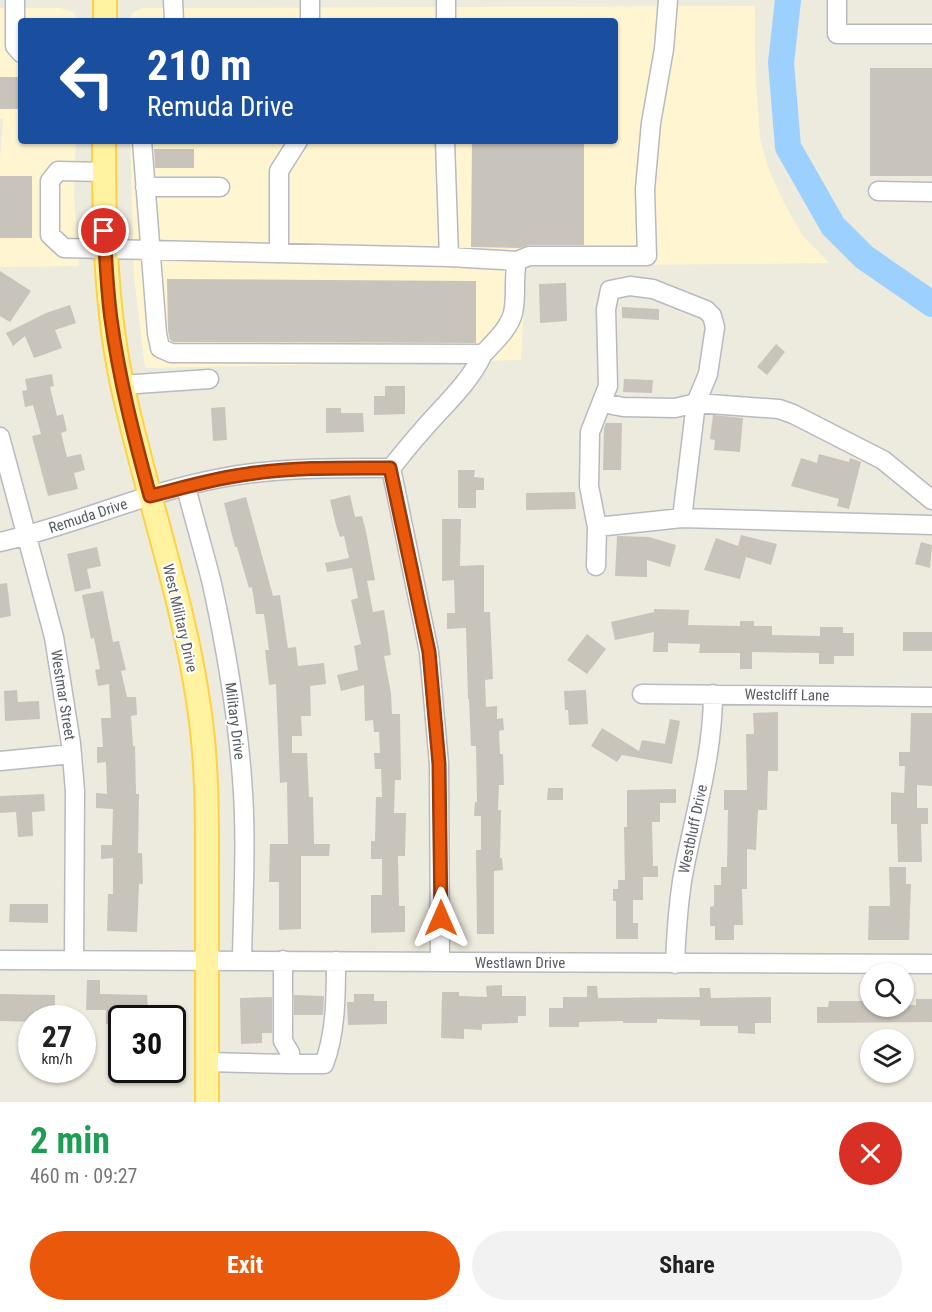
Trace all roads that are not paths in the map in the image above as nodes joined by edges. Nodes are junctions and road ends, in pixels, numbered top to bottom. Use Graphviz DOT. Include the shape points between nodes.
graph roads {
  1 [pos="15,0"];
  2 [pos="105,0"];
  3 [pos="173,0"];
  4 [pos="310,0"];
  5 [pos="447,0"];
  6 [pos="669,0"];
  7 [pos="837,0"];
  8 [pos="105,18"];
  9 [pos="174,18"];
  10 [pos="310,18"];
  11 [pos="446,18"];
  12 [pos="932,34"];
  13 [pos="18,50"];
  14 [pos="104,144"];
  15 [pos="142,144"];
  16 [pos="296,144"];
  17 [pos="446,144"];
  18 [pos="104,172"];
  19 [pos="145,187"];
  20 [pos="220,187"];
  21 [pos="878,191"];
  22 [pos="932,192"];
  23 [pos="105,249"];
  24 [pos="150,251"];
  25 [pos="279,254"];
  26 [pos="449,257"];
  27 [pos="517,261"];
  28 [pos="483,354"];
  29 [pos="209,379"];
  30 [pos="122,385"];
  31 [pos="603,403"];
  32 [pos="696,404"];
  33 [pos="0,437"];
  34 [pos="390,468"];
  35 [pos="186,487"];
  36 [pos="150,496"];
  37 [pos="932,500"];
  38 [pos="682,518"];
  39 [pos="932,525"];
  40 [pos="597,527"];
  41 [pos="26,536"];
  42 [pos="0,542"];
  43 [pos="596,566"];
  44 [pos="642,694"];
  45 [pos="713,694"];
  46 [pos="932,697"];
  47 [pos="72,754"];
  48 [pos="0,761"];
  49 [pos="207,959"];
  50 [pos="0,960"];
  51 [pos="74,960"];
  52 [pos="242,960"];
  53 [pos="283,960"];
  54 [pos="336,961"];
  55 [pos="440,962"];
  56 [pos="675,964"];
  57 [pos="932,964"];
  58 [pos="207,1062"];
  59 [pos="290,1064"];
  60 [pos="207,1102"];
  1 -- 13 [label="street"];
  2 -- 8 [label="main road"];
  3 -- 9 [label="street"];
  4 -- 10 [label="street"];
  5 -- 11 [label="street"];
  6 -- 27 [label="street" via="645,189 647,256 529,256"];
  7 -- 12 [label="street" via="837,34"];
  14 -- 18 [label="main road, West Military Drive"];
  15 -- 19 [label="street"];
  16 -- 25 [label="street" via="279,171"];
  17 -- 26 [label="street"];
  18 -- 23 [label="main road, West Military Drive"];
  18 -- 23 [label="street" via="58,171 50,181 50,235 64,248"];
  19 -- 20 [label="street"];
  19 -- 24 [label="street"];
  21 -- 22 [label="street"];
  23 -- 24 [label="street"];
  23 -- 30 [label="main road, West Military Drive"];
  24 -- 25 [label="street"];
  24 -- 28 [label="street" via="160,348 171,353"];
  25 -- 26 [label="street"];
  26 -- 27 [label="street"];
  27 -- 28 [label="street" via="513,312 508,325"];
  28 -- 34 [label="street" via="453,399"];
  29 -- 30 [label="street"];
  30 -- 36 [label="main road, West Military Drive"];
  31 -- 32 [label="street" via="675,408"];
  31 -- 32 [label="street" via="608,386 607,299 610,290 630,286 653,289 712,316 715,327 708,374"];
  31 -- 40 [label="street" via="590,432 589,486"];
  32 -- 37 [label="street" via="779,409 793,414 883,460"];
  32 -- 38 [label="street"];
  33 -- 41 [label="street, Westmar Street"];
  34 -- 35 [label="street, Remuda Drive" via="249,473"];
  34 -- 55 [label="street" via="429,652 439,764"];
  35 -- 36 [label="street, Remuda Drive"];
  35 -- 52 [label="street, Military Drive" via="211,581 235,715 242,778"];
  36 -- 41 [label="street, Remuda Drive"];
  36 -- 49 [label="main road, West Military Drive" via="186,633 200,709 207,807"];
  38 -- 39 [label="street"];
  38 -- 40 [label="street"];
  40 -- 43 [label="street"];
  41 -- 42 [label="street, Remuda Drive"];
  41 -- 47 [label="street, Westmar Street" via="54,638"];
  44 -- 45 [label="street, Westcliff Lane"];
  45 -- 46 [label="street, Westcliff Lane"];
  45 -- 56 [label="street, Westbluff Drive" via="708,761 682,881"];
  47 -- 48 [label="street"];
  47 -- 51 [label="street, Westmar Street"];
  49 -- 51 [label="street, Westlawn Drive"];
  49 -- 52 [label="street, Westlawn Drive"];
  49 -- 58 [label="main road, West Military Drive"];
  50 -- 51 [label="street, Westlawn Drive"];
  52 -- 53 [label="street, Westlawn Drive"];
  53 -- 54 [label="street, Westlawn Drive"];
  53 -- 59 [label="street" via="283,1041 290,1053"];
  54 -- 55 [label="street, Westlawn Drive"];
  54 -- 59 [label="street" via="336,1009 324,1064"];
  55 -- 56 [label="street, Westlawn Drive"];
  56 -- 57 [label="street, Westlawn Drive"];
  58 -- 59 [label="street"];
  58 -- 60 [label="main road, West Military Drive"];
}
